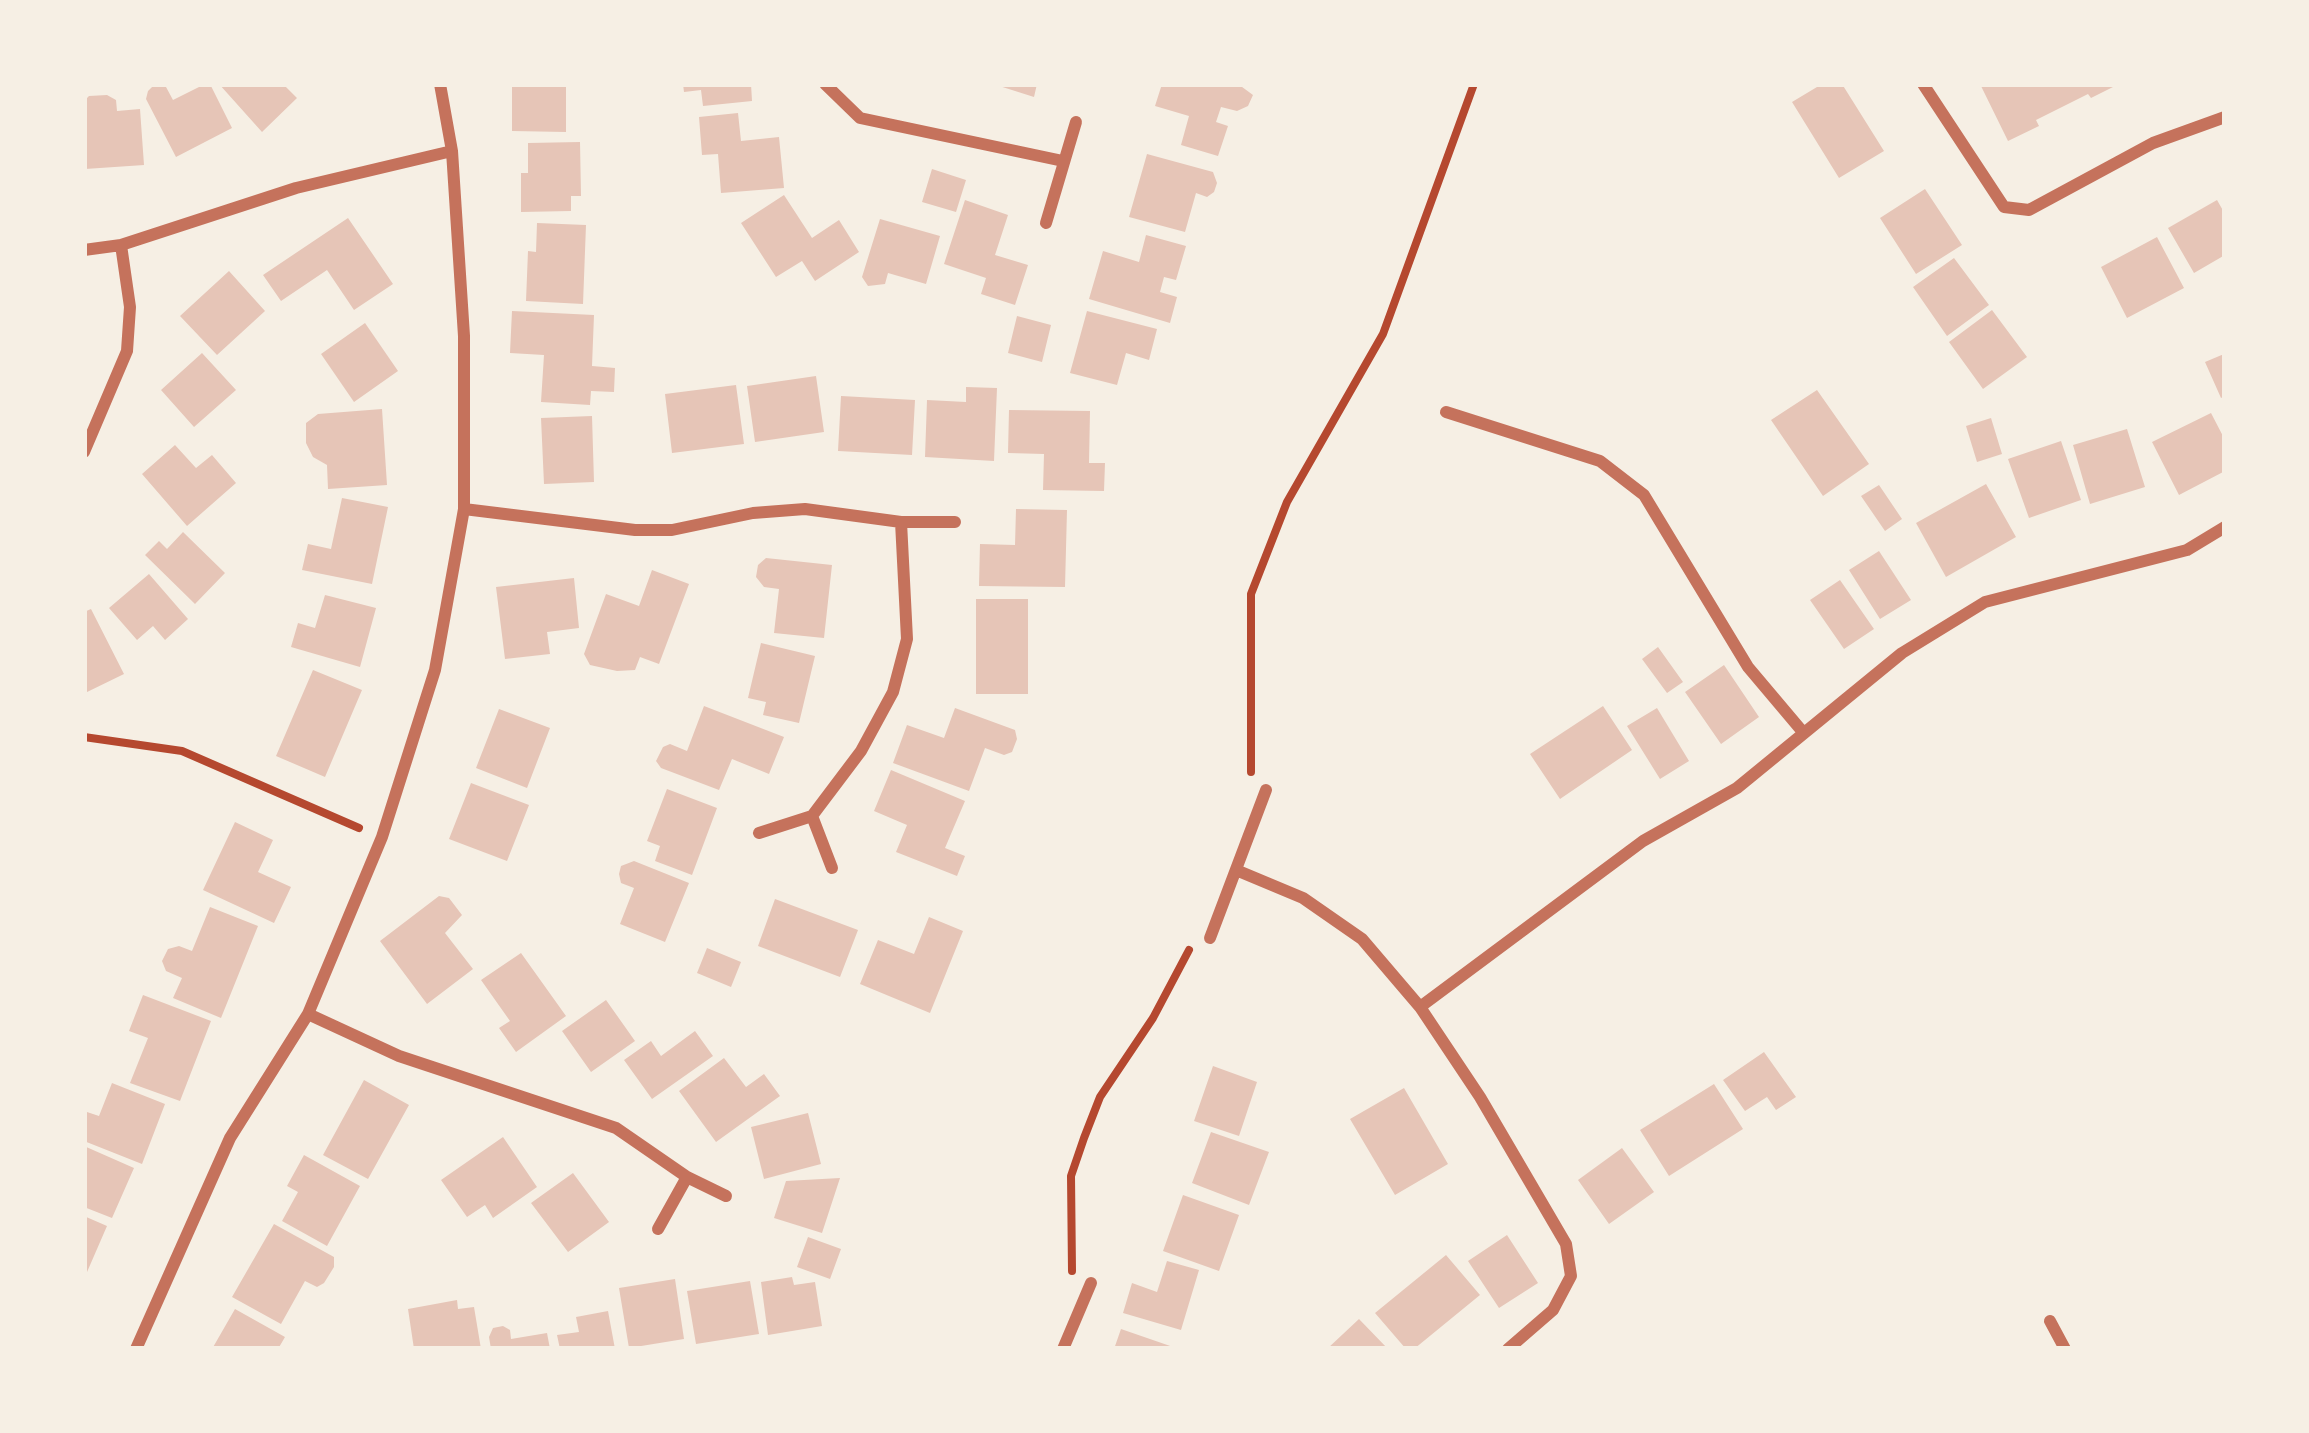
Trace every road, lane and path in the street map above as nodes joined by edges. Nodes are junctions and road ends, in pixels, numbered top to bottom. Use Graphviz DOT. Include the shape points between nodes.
graph roads {
  1 [pos="440,84"];
  2 [pos="825,84"];
  3 [pos="1474,84"];
  4 [pos="1923,84"];
  5 [pos="2225,117"];
  6 [pos="1076,122"];
  7 [pos="452,151"];
  8 [pos="1064,161"];
  9 [pos="1046,223"];
  10 [pos="121,244"];
  11 [pos="84,250"];
  12 [pos="1446,412"];
  13 [pos="84,452"];
  14 [pos="464,508"];
  15 [pos="901,522"];
  16 [pos="955,522"];
  17 [pos="2225,526"];
  18 [pos="1802,731"];
  19 [pos="84,736"];
  20 [pos="1249,782"];
  21 [pos="1266,790"];
  22 [pos="812,816"];
  23 [pos="760,833"];
  24 [pos="382,838"];
  25 [pos="832,868"];
  26 [pos="1236,870"];
  27 [pos="1195,934"];
  28 [pos="1210,938"];
  29 [pos="1420,1007"];
  30 [pos="308,1014"];
  31 [pos="687,1177"];
  32 [pos="726,1196"];
  33 [pos="658,1228"];
  34 [pos="1090,1282"];
  35 [pos="1064,1290"];
  36 [pos="2050,1321"];
  37 [pos="136,1349"];
  38 [pos="1064,1349"];
  39 [pos="1508,1349"];
  40 [pos="2065,1349"];
  1 -- 7 [label="street"];
  2 -- 8 [label="street" via="860,118"];
  3 -- 20 [label="path" via="1383,334 1287,502 1252,594"];
  4 -- 5 [label="street" via="2004,207 2030,210 2153,143"];
  6 -- 8 [label="street"];
  7 -- 10 [label="street" via="296,188"];
  7 -- 14 [label="street"];
  8 -- 9 [label="street"];
  10 -- 11 [label="street"];
  10 -- 13 [label="street" via="127,351"];
  12 -- 18 [label="street" via="1600,461 1644,495 1748,667"];
  14 -- 15 [label="street" via="635,530 805,509"];
  14 -- 24 [label="street" via="435,670"];
  15 -- 16 [label="street"];
  15 -- 22 [label="street" via="907,639 893,692"];
  17 -- 18 [label="street" via="2187,550 1985,602 1902,653"];
  18 -- 29 [label="street" via="1737,788 1643,841"];
  19 -- 24 [label="path" via="182,751"];
  21 -- 26 [label="street"];
  22 -- 23 [label="street"];
  22 -- 25 [label="street"];
  24 -- 30 [label="street"];
  26 -- 28 [label="street"];
  26 -- 29 [label="street" via="1303,898 1362,939"];
  27 -- 35 [label="path" via="1153,1018 1100,1096 1084,1138 1071,1176 1072,1270"];
  29 -- 39 [label="street" via="1566,1244 1571,1276 1552,1310"];
  30 -- 31 [label="street" via="399,1056 616,1128"];
  30 -- 37 [label="street" via="230,1138"];
  31 -- 32 [label="street"];
  31 -- 33 [label="street"];
  34 -- 38 [label="street"];
  36 -- 40 [label="street"];
}
